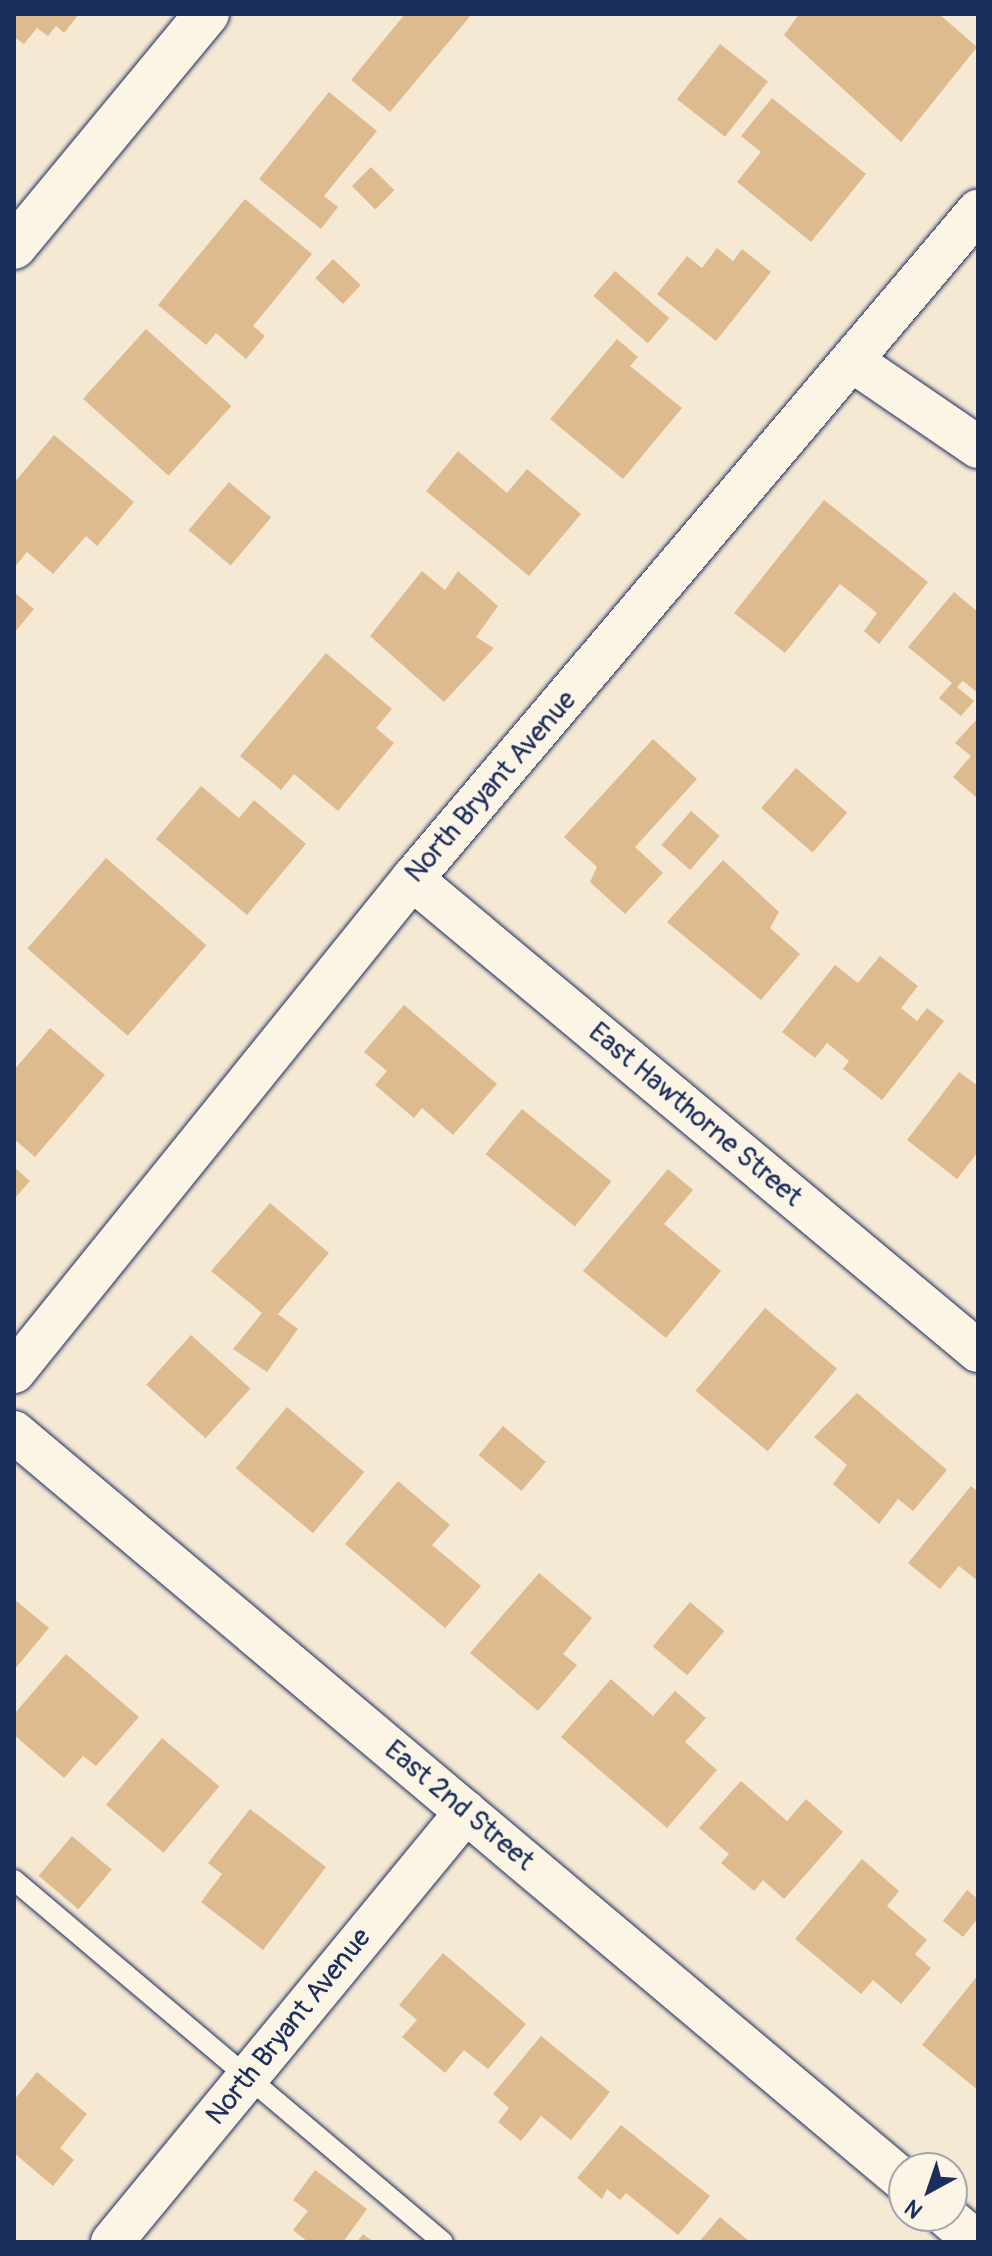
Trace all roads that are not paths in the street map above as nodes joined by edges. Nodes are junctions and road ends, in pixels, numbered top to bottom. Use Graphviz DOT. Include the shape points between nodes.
graph roads {
  1 [pos="207,14"];
  2 [pos="978,211"];
  3 [pos="14,247"];
  4 [pos="855,363"];
  5 [pos="978,447"];
  6 [pos="412,879"];
  7 [pos="978,1351"];
  8 [pos="14,1372"];
  9 [pos="14,1432"];
  10 [pos="466,1812"];
  11 [pos="14,1880"];
  12 [pos="248,2076"];
  13 [pos="888,2168"];
  14 [pos="112,2242"];
  15 [pos="443,2242"];
  1 -- 3 [label="street"];
  2 -- 4 [label="street, North Bryant Avenue"];
  4 -- 5 [label="street"];
  4 -- 6 [label="street, North Bryant Avenue"];
  6 -- 7 [label="street, East Hawthorne Street"];
  6 -- 8 [label="street, North Bryant Avenue"];
  9 -- 10 [label="street, East 2nd Street"];
  10 -- 12 [label="street, North Bryant Avenue"];
  10 -- 13 [label="street, East 2nd Street"];
  11 -- 12 [label="lane"];
  12 -- 14 [label="street, North Bryant Avenue"];
  12 -- 15 [label="lane"];
}
